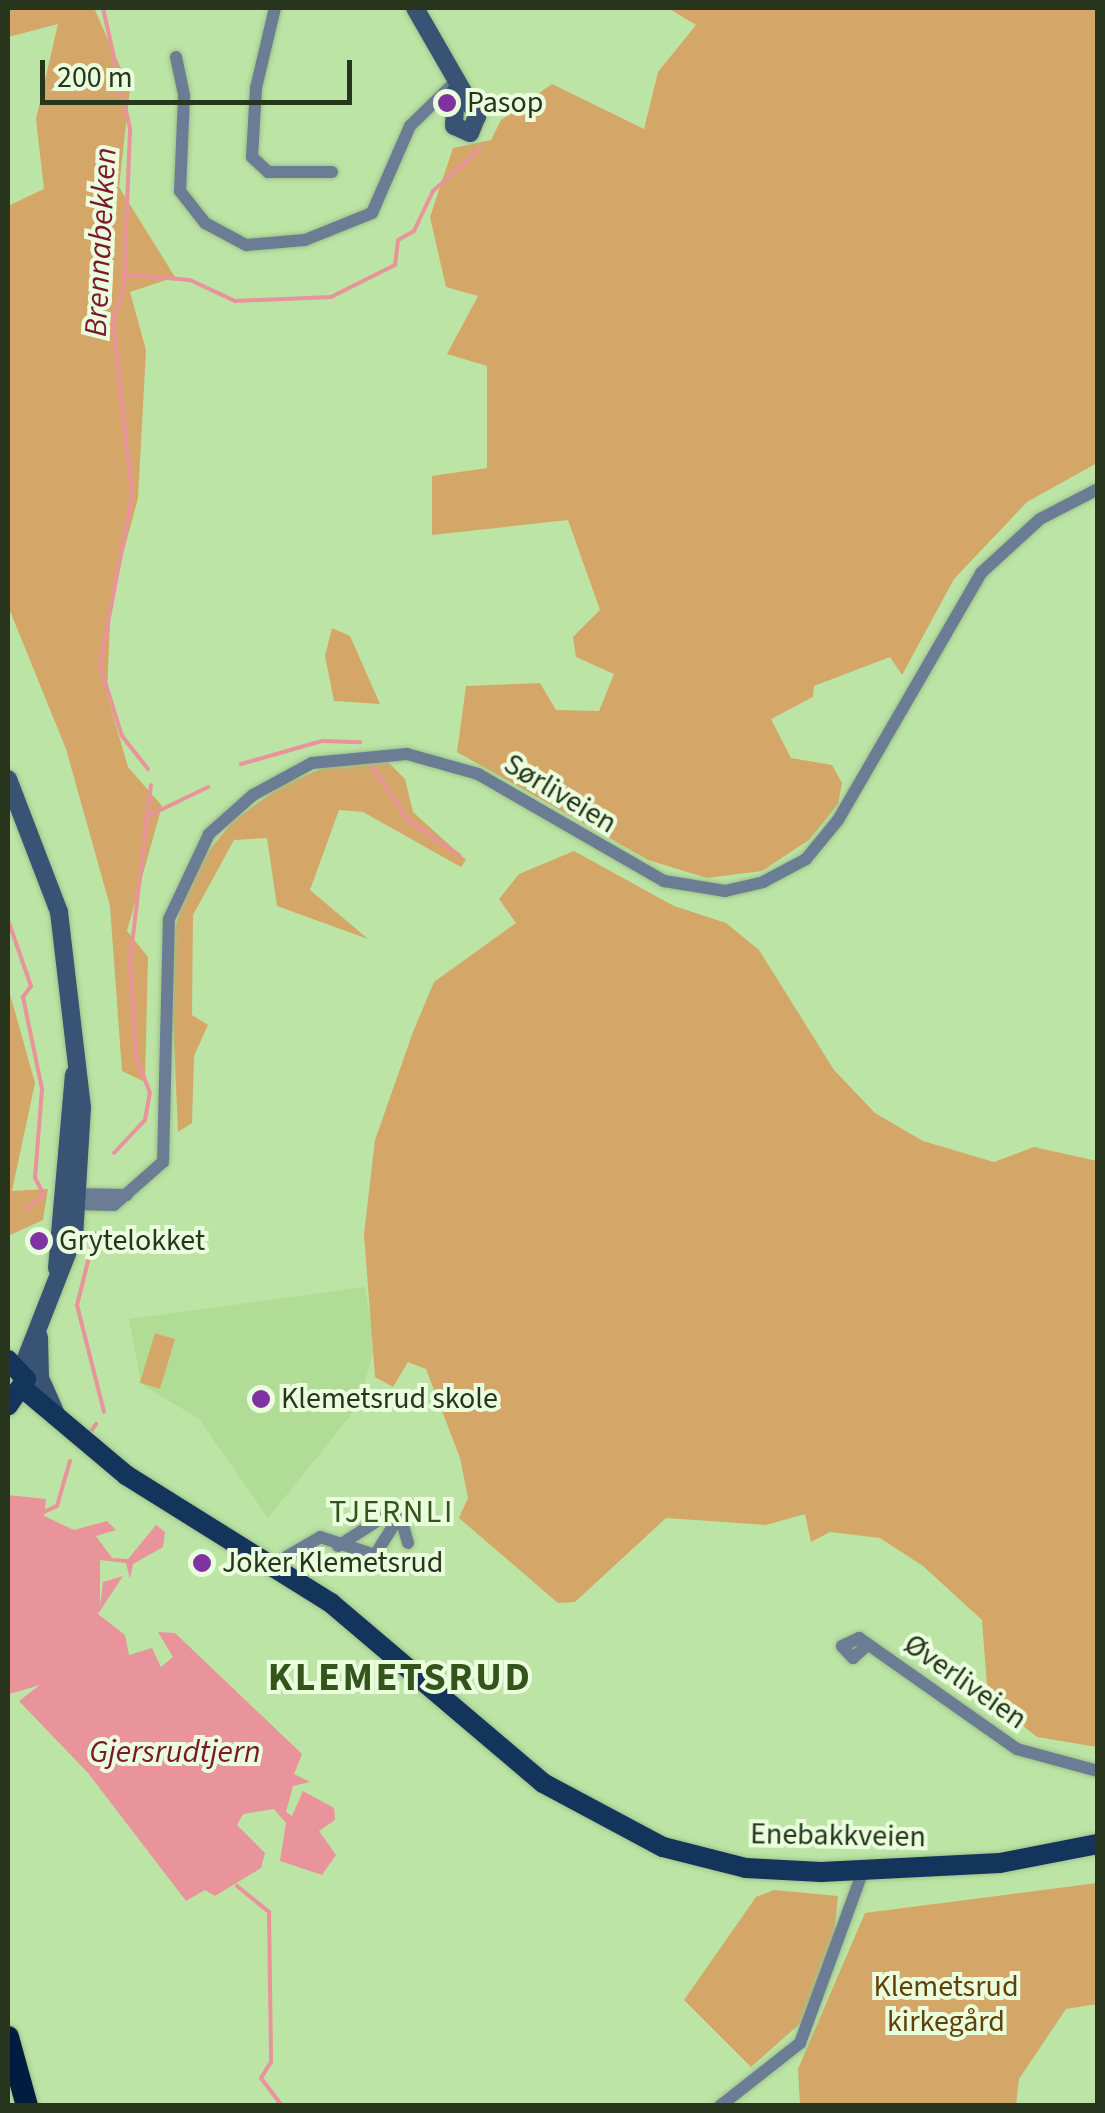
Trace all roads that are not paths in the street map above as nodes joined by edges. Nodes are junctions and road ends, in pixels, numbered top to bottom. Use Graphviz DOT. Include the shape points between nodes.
graph roads {
  1 [pos="275,8"];
  2 [pos="415,8"];
  3 [pos="176,57"];
  4 [pos="454,88"];
  5 [pos="332,172"];
  6 [pos="1098,489"];
  7 [pos="8,778"];
  8 [pos="74,1199"];
  9 [pos="38,1322"];
  10 [pos="14,1381"];
  11 [pos="59,1426"];
  12 [pos="382,1518"];
  13 [pos="408,1543"];
  14 [pos="338,1546"];
  15 [pos="286,1557"];
  16 [pos="864,1648"];
  17 [pos="1098,1770"];
  18 [pos="1098,1844"];
  19 [pos="863,1871"];
  20 [pos="8,2036"];
  21 [pos="27,2106"];
  22 [pos="720,2106"];
  1 -- 5 [label="street" via="256,88 252,157 268,172"];
  2 -- 4 [label="main road"];
  3 -- 4 [label="street" via="184,96 180,191 205,223 246,244 306,240 372,214 410,126"];
  6 -- 8 [label="street, Sørliveien" via="1040,519 981,573 838,820 806,859 763,882 724,891 664,881 478,774 408,754 312,763 252,794 210,834 176,891 164,962 169,1136 154,1177 129,1196"];
  7 -- 8 [label="main road, Enebakkveien" via="59,912 77,1062"];
  8 -- 9 [label="main road, Enebakkveien"];
  9 -- 10 [label="main road, Enebakkveien"];
  9 -- 11 [label="main road" via="40,1378"];
  10 -- 11 [label="main road, Enebakkveien"];
  11 -- 19 [label="main road, Enebakkveien" via="331,1603 518,1763 598,1815 717,1862"];
  12 -- 14 [label="street"];
  13 -- 14 [label="street" via="400,1515 375,1555"];
  14 -- 15 [label="street" via="317,1537"];
  16 -- 17 [label="street, Øverliveien" via="1018,1750"];
  18 -- 19 [label="main road, Enebakkveien" via="1000,1863"];
  19 -- 22 [label="street" via="800,2043"];
  20 -- 21 [label="highway"];
}
